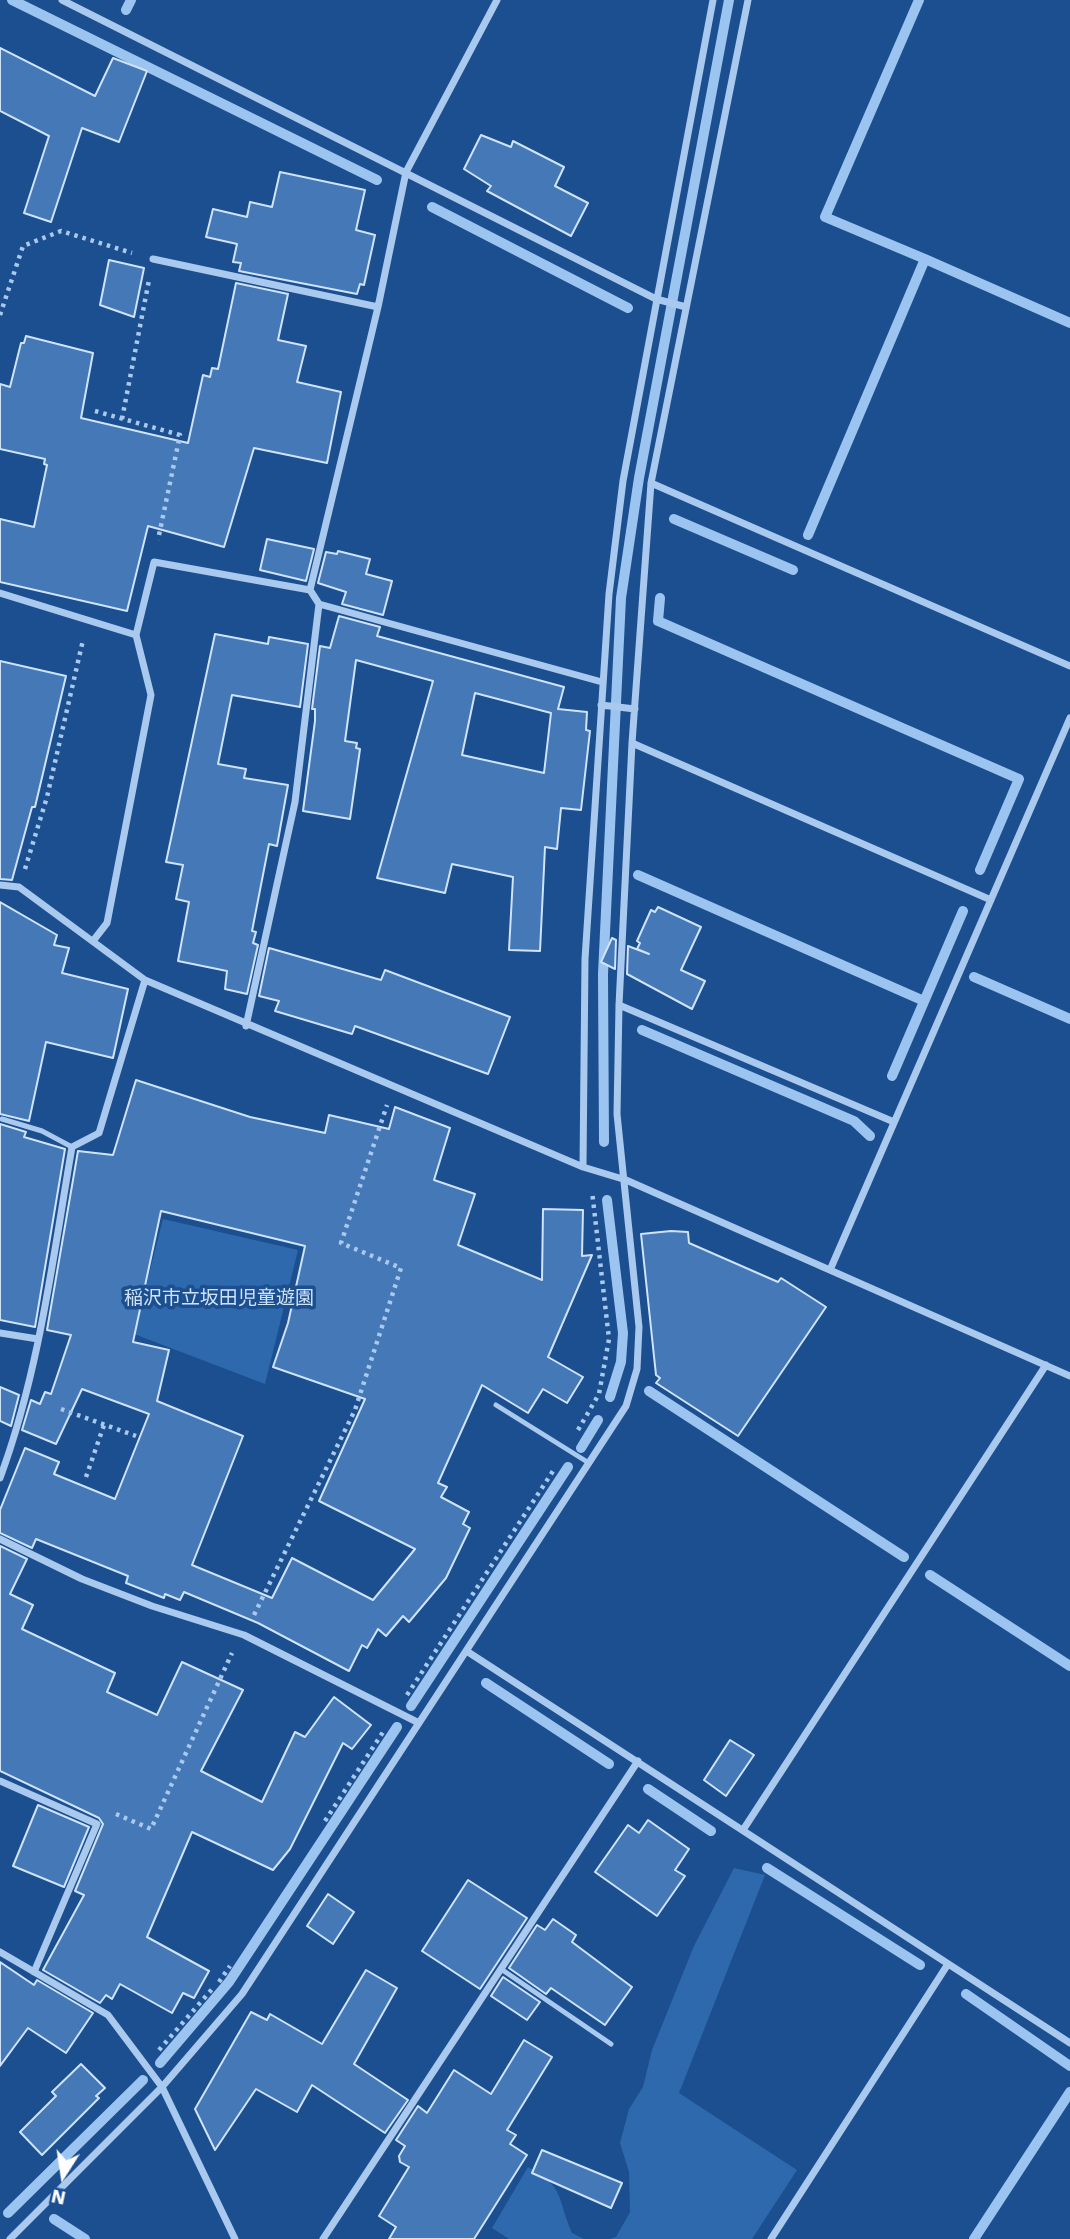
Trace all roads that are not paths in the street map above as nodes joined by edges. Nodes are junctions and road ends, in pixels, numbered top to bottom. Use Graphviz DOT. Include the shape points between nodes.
graph roads {
  1 [pos="62,0"];
  2 [pos="497,0"];
  3 [pos="713,0"];
  4 [pos="748,0"];
  5 [pos="406,172"];
  6 [pos="153,259"];
  7 [pos="659,300"];
  8 [pos="684,306"];
  9 [pos="378,307"];
  10 [pos="651,484"];
  11 [pos="310,590"];
  12 [pos="0,593"];
  13 [pos="319,604"];
  14 [pos="136,635"];
  15 [pos="1070,666"];
  16 [pos="602,682"];
  17 [pos="604,705"];
  18 [pos="631,708"];
  19 [pos="1070,718"];
  20 [pos="632,743"];
  21 [pos="0,885"];
  22 [pos="991,900"];
  23 [pos="93,942"];
  24 [pos="145,980"];
  25 [pos="620,1005"];
  26 [pos="246,1026"];
  27 [pos="2,1119"];
  28 [pos="894,1122"];
  29 [pos="72,1147"];
  30 [pos="587,1168"];
  31 [pos="626,1180"];
  32 [pos="830,1270"];
  33 [pos="0,1333"];
  34 [pos="38,1339"];
  35 [pos="1046,1365"];
  36 [pos="1070,1376"];
  37 [pos="496,1405"];
  38 [pos="589,1463"];
  39 [pos="0,1478"];
  40 [pos="0,1539"];
  41 [pos="468,1652"];
  42 [pos="419,1723"];
  43 [pos="638,1761"];
  44 [pos="0,1781"];
  45 [pos="743,1830"];
  46 [pos="0,1952"];
  47 [pos="947,1964"];
  48 [pos="501,1969"];
  49 [pos="34,1972"];
  50 [pos="1070,2043"];
  51 [pos="611,2044"];
  52 [pos="162,2087"];
  53 [pos="10,2239"];
  54 [pos="235,2239"];
  55 [pos="323,2239"];
  56 [pos="771,2239"];
  1 -- 5 [label="street"];
  2 -- 5 [label="street"];
  3 -- 7 [label="street"];
  4 -- 8 [label="street"];
  5 -- 7 [label="street"];
  5 -- 9 [label="street"];
  6 -- 9 [label="street"];
  7 -- 8 [label="street"];
  7 -- 16 [label="street" via="623,481"];
  8 -- 10 [label="street"];
  9 -- 11 [label="street"];
  10 -- 15 [label="street"];
  10 -- 18 [label="street"];
  11 -- 13 [label="street"];
  11 -- 14 [label="street" via="154,562"];
  12 -- 14 [label="street"];
  13 -- 16 [label="street"];
  13 -- 26 [label="street" via="295,802"];
  14 -- 23 [label="street" via="151,695 107,923"];
  16 -- 17 [label="street"];
  17 -- 18 [label="street"];
  17 -- 30 [label="street" via="585,959"];
  18 -- 20 [label="street"];
  19 -- 22 [label="street"];
  20 -- 22 [label="street"];
  20 -- 25 [label="street"];
  21 -- 23 [label="street" via="19,887"];
  22 -- 28 [label="street"];
  23 -- 24 [label="street"];
  24 -- 26 [label="street"];
  24 -- 29 [label="street" via="99,1133"];
  25 -- 28 [label="street"];
  25 -- 31 [label="street" via="617,1114"];
  26 -- 30 [label="street"];
  27 -- 29 [label="lane" via="41,1130"];
  28 -- 32 [label="street"];
  29 -- 34 [label="street"];
  30 -- 31 [label="street"];
  31 -- 32 [label="street"];
  31 -- 38 [label="street" via="639,1326 637,1369 626,1406"];
  32 -- 35 [label="street"];
  33 -- 34 [label="street"];
  34 -- 39 [label="street"];
  35 -- 36 [label="street"];
  35 -- 45 [label="street"];
  37 -- 38 [label="lane"];
  38 -- 41 [label="street"];
  40 -- 42 [label="street" via="82,1579 244,1635"];
  41 -- 42 [label="street"];
  41 -- 43 [label="street"];
  42 -- 52 [label="street" via="243,1994"];
  43 -- 45 [label="street"];
  43 -- 48 [label="street"];
  44 -- 49 [label="street" via="97,1824"];
  45 -- 47 [label="street"];
  46 -- 49 [label="street"];
  47 -- 50 [label="street"];
  47 -- 56 [label="street"];
  48 -- 51 [label="lane"];
  48 -- 55 [label="street"];
  49 -- 52 [label="street" via="108,2015"];
  52 -- 53 [label="street"];
  52 -- 54 [label="street"];
}
